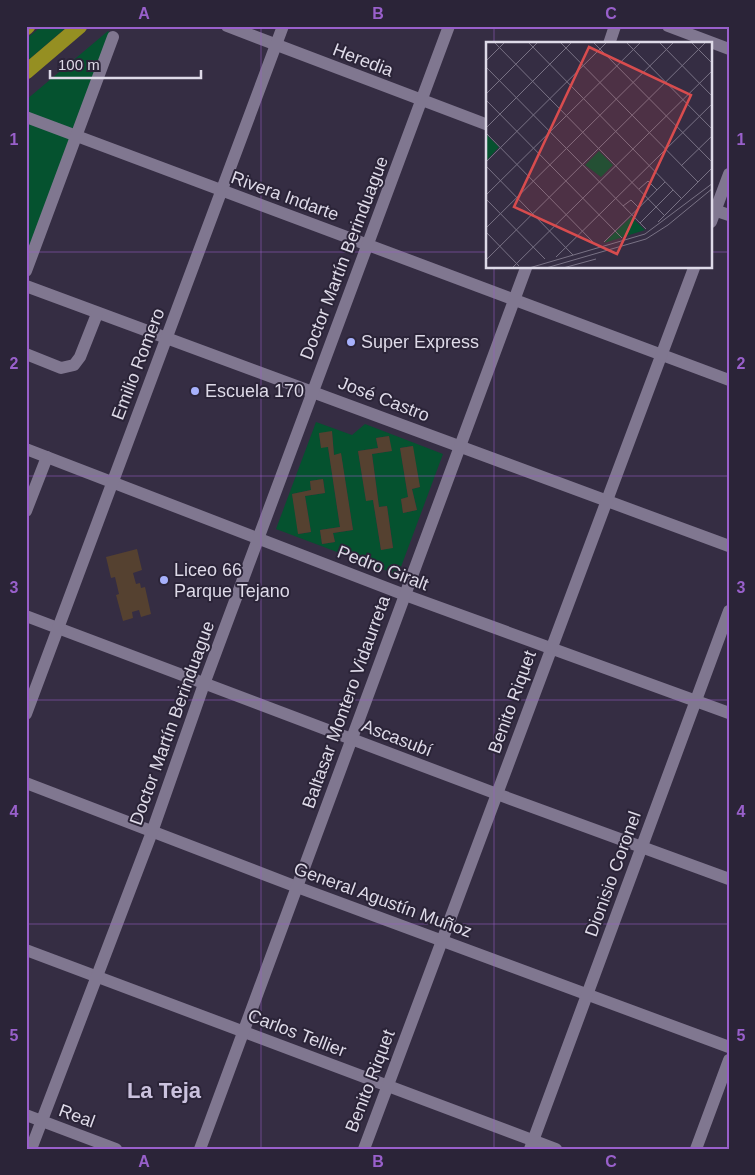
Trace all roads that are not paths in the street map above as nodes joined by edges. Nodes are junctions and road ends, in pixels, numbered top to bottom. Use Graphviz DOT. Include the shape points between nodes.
graph roads {
  1 [pos="80,26"];
  2 [pos="228,26"];
  3 [pos="283,26"];
  4 [pos="449,26"];
  5 [pos="615,26"];
  6 [pos="668,26"];
  7 [pos="113,37"];
  8 [pos="610,42"];
  9 [pos="710,42"];
  10 [pos="712,43"];
  11 [pos="276,45"];
  12 [pos="729,49"];
  13 [pos="26,72"];
  14 [pos="422,101"];
  15 [pos="26,117"];
  16 [pos="486,124"];
  17 [pos="76,137"];
  18 [pos="729,174"];
  19 [pos="222,191"];
  20 [pos="713,214"];
  21 [pos="729,216"];
  22 [pos="367,245"];
  23 [pos="526,269"];
  24 [pos="694,269"];
  25 [pos="26,272"];
  26 [pos="26,286"];
  27 [pos="514,300"];
  28 [pos="98,314"];
  29 [pos="165,339"];
  30 [pos="26,354"];
  31 [pos="661,355"];
  32 [pos="729,380"];
  33 [pos="313,391"];
  34 [pos="460,446"];
  35 [pos="26,450"];
  36 [pos="47,457"];
  37 [pos="113,482"];
  38 [pos="607,502"];
  39 [pos="26,510"];
  40 [pos="258,538"];
  41 [pos="729,546"];
  42 [pos="405,595"];
  43 [pos="729,611"];
  44 [pos="26,616"];
  45 [pos="58,628"];
  46 [pos="551,648"];
  47 [pos="204,684"];
  48 [pos="696,700"];
  49 [pos="729,713"];
  50 [pos="26,714"];
  51 [pos="351,740"];
  52 [pos="26,784"];
  53 [pos="497,794"];
  54 [pos="152,832"];
  55 [pos="641,847"];
  56 [pos="729,879"];
  57 [pos="297,887"];
  58 [pos="442,941"];
  59 [pos="26,950"];
  60 [pos="96,976"];
  61 [pos="587,995"];
  62 [pos="243,1031"];
  63 [pos="729,1047"];
  64 [pos="729,1060"];
  65 [pos="388,1085"];
  66 [pos="26,1115"];
  67 [pos="41,1121"];
  68 [pos="532,1144"];
  69 [pos="31,1149"];
  70 [pos="116,1149"];
  71 [pos="200,1149"];
  72 [pos="364,1149"];
  73 [pos="556,1149"];
  74 [pos="696,1149"];
  1 -- 13 [label="highway"];
  2 -- 11 [label="street, Heredia"];
  3 -- 11 [label="street, Emilio Romero"];
  4 -- 14 [label="street, Doctor Martín Berinduague"];
  5 -- 8 [label="street"];
  6 -- 9 [label="street"];
  7 -- 17 [label="street"];
  10 -- 12 [label="street"];
  11 -- 14 [label="street, Heredia"];
  11 -- 19 [label="street, Emilio Romero"];
  14 -- 16 [label="street, Heredia"];
  14 -- 22 [label="street, Doctor Martín Berinduague"];
  15 -- 17 [label="street, Rivera Indarte"];
  17 -- 19 [label="street, Rivera Indarte"];
  17 -- 25 [label="street"];
  18 -- 20 [label="street"];
  19 -- 22 [label="street, Rivera Indarte"];
  19 -- 29 [label="street, Emilio Romero"];
  20 -- 21 [label="street"];
  22 -- 27 [label="street, Rivera Indarte"];
  22 -- 33 [label="street, Doctor Martín Berinduague"];
  23 -- 27 [label="street, Baltasar Montero Vidaurreta"];
  24 -- 31 [label="street, Benito Riquet"];
  26 -- 28 [label="street, José Castro"];
  27 -- 31 [label="street, Rivera Indarte"];
  27 -- 34 [label="street, Baltasar Montero Vidaurreta"];
  28 -- 29 [label="street, José Castro"];
  28 -- 30 [label="street" via="74,365 61,368"];
  29 -- 33 [label="street, José Castro"];
  29 -- 37 [label="street, Emilio Romero"];
  31 -- 32 [label="street, Rivera Indarte"];
  31 -- 38 [label="street, Benito Riquet"];
  33 -- 34 [label="street, José Castro"];
  33 -- 40 [label="street, Doctor Martín Berinduague"];
  34 -- 38 [label="street, José Castro"];
  34 -- 42 [label="street, Baltasar Montero Vidaurreta"];
  35 -- 36 [label="street, Pedro Giralt"];
  36 -- 37 [label="street, Pedro Giralt"];
  36 -- 39 [label="street"];
  37 -- 40 [label="street, Pedro Giralt"];
  37 -- 45 [label="street, Emilio Romero"];
  38 -- 41 [label="street, José Castro"];
  38 -- 46 [label="street, Benito Riquet"];
  40 -- 42 [label="street, Pedro Giralt"];
  40 -- 47 [label="street, Doctor Martín Berinduague"];
  42 -- 46 [label="street, Pedro Giralt"];
  42 -- 51 [label="street, Baltasar Montero Vidaurreta"];
  43 -- 48 [label="street, Dionisio Coronel"];
  44 -- 45 [label="street, Ascasubí"];
  45 -- 47 [label="street, Ascasubí"];
  45 -- 50 [label="street, Emilio Romero"];
  46 -- 48 [label="street, Pedro Giralt"];
  46 -- 53 [label="street, Benito Riquet"];
  47 -- 51 [label="street, Ascasubí"];
  47 -- 54 [label="street, Doctor Martín Berinduague"];
  48 -- 49 [label="street, Pedro Giralt"];
  48 -- 55 [label="street, Dionisio Coronel"];
  51 -- 53 [label="street, Ascasubí"];
  51 -- 57 [label="street, Baltasar Montero Vidaurreta"];
  52 -- 54 [label="street, General Agustín Muñoz"];
  53 -- 55 [label="street, Ascasubí"];
  53 -- 58 [label="street, Benito Riquet"];
  54 -- 57 [label="street, General Agustín Muñoz"];
  54 -- 60 [label="street, Doctor Martín Berinduague"];
  55 -- 56 [label="street, Ascasubí"];
  55 -- 61 [label="street, Dionisio Coronel"];
  57 -- 58 [label="street, General Agustín Muñoz"];
  57 -- 62 [label="street, Baltasar Montero Vidaurreta"];
  58 -- 61 [label="street, General Agustín Muñoz"];
  58 -- 65 [label="street, Benito Riquet"];
  59 -- 60 [label="street, Carlos Tellier"];
  60 -- 62 [label="street, Carlos Tellier"];
  60 -- 67 [label="street, Doctor Martín Berinduague"];
  61 -- 63 [label="street, General Agustín Muñoz"];
  61 -- 68 [label="street, Dionisio Coronel"];
  62 -- 65 [label="street, Carlos Tellier"];
  62 -- 71 [label="street, Baltasar Montero Vidaurreta"];
  64 -- 74 [label="street"];
  65 -- 68 [label="street, Carlos Tellier"];
  65 -- 72 [label="street, Benito Riquet"];
  66 -- 67 [label="street, Real"];
  67 -- 69 [label="street, Doctor Martín Berinduague"];
  67 -- 70 [label="street, Real"];
  68 -- 73 [label="street, Carlos Tellier"];
}
